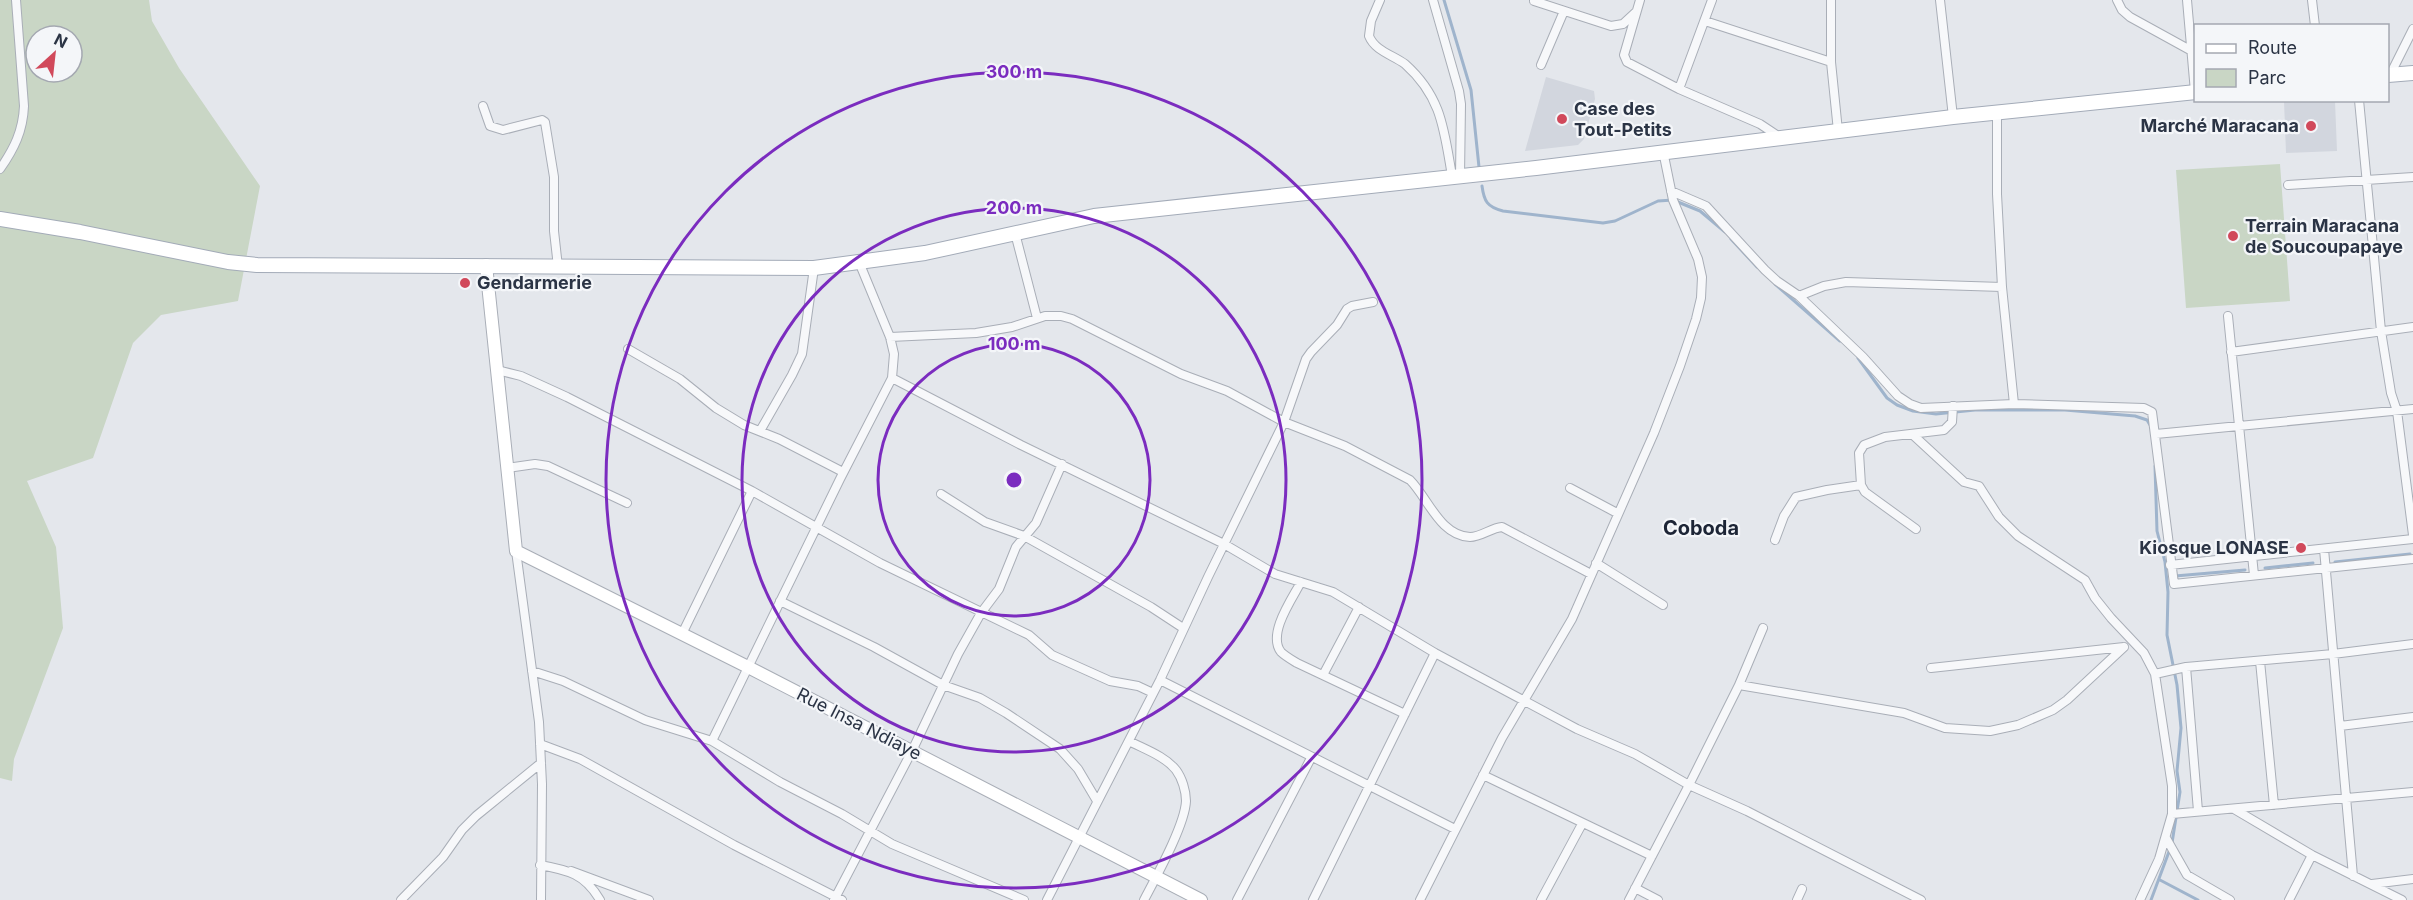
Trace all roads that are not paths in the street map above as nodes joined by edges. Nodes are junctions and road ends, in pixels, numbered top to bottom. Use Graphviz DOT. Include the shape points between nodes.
graph roads {
  1 [pos="16,0"];
  2 [pos="1380,0"];
  3 [pos="1433,0"];
  4 [pos="1640,0"];
  5 [pos="1712,0"];
  6 [pos="1831,0"];
  7 [pos="1940,0"];
  8 [pos="2117,0"];
  9 [pos="2187,0"];
  10 [pos="2312,0"];
  11 [pos="1534,1"];
  12 [pos="1638,10"];
  13 [pos="1564,11"];
  14 [pos="1705,21"];
  15 [pos="2315,24"];
  16 [pos="2413,29"];
  17 [pos="2190,50"];
  18 [pos="1831,62"];
  19 [pos="1541,65"];
  20 [pos="2413,73"];
  21 [pos="2389,75"];
  22 [pos="2194,84"];
  23 [pos="1679,89"];
  24 [pos="2194,92"];
  25 [pos="2359,102"];
  26 [pos="483,106"];
  27 [pos="1997,112"];
  28 [pos="1953,117"];
  29 [pos="1838,131"];
  30 [pos="1781,138"];
  31 [pos="1663,151"];
  32 [pos="0,169"];
  33 [pos="1456,176"];
  34 [pos="2413,177"];
  35 [pos="2366,180"];
  36 [pos="2288,185"];
  37 [pos="1671,191"];
  38 [pos="0,219"];
  39 [pos="1015,233"];
  40 [pos="859,262"];
  41 [pos="486,265"];
  42 [pos="558,267"];
  43 [pos="814,268"];
  44 [pos="2002,287"];
  45 [pos="1799,296"];
  46 [pos="1373,302"];
  47 [pos="2228,316"];
  48 [pos="1037,318"];
  49 [pos="2413,327"];
  50 [pos="2381,331"];
  51 [pos="890,337"];
  52 [pos="628,349"];
  53 [pos="2231,352"];
  54 [pos="496,370"];
  55 [pos="892,378"];
  56 [pos="2014,404"];
  57 [pos="1953,406"];
  58 [pos="2413,409"];
  59 [pos="2397,411"];
  60 [pos="1284,422"];
  61 [pos="2239,427"];
  62 [pos="760,431"];
  63 [pos="1912,434"];
  64 [pos="2156,434"];
  65 [pos="1062,464"];
  66 [pos="507,468"];
  67 [pos="843,472"];
  68 [pos="1861,485"];
  69 [pos="1570,488"];
  70 [pos="752,491"];
  71 [pos="941,494"];
  72 [pos="627,503"];
  73 [pos="1617,513"];
  74 [pos="817,526"];
  75 [pos="1916,528"];
  76 [pos="1024,536"];
  77 [pos="2413,537"];
  78 [pos="1775,540"];
  79 [pos="1224,544"];
  80 [pos="2324,549"];
  81 [pos="516,551"];
  82 [pos="2253,556"];
  83 [pos="2413,559"];
  84 [pos="1596,563"];
  85 [pos="2170,565"];
  86 [pos="2326,569"];
  87 [pos="1591,574"];
  88 [pos="2254,575"];
  89 [pos="1300,582"];
  90 [pos="780,601"];
  91 [pos="1663,605"];
  92 [pos="1359,607"];
  93 [pos="981,613"];
  94 [pos="1184,628"];
  95 [pos="1763,628"];
  96 [pos="682,634"];
  97 [pos="2136,643"];
  98 [pos="2413,644"];
  99 [pos="2124,646"];
  100 [pos="1435,653"];
  101 [pos="2333,654"];
  102 [pos="2260,661"];
  103 [pos="748,667"];
  104 [pos="1931,668"];
  105 [pos="2186,668"];
  106 [pos="532,671"];
  107 [pos="2155,674"];
  108 [pos="1323,675"];
  109 [pos="1160,680"];
  110 [pos="943,685"];
  111 [pos="1739,685"];
  112 [pos="1153,693"];
  113 [pos="1523,700"];
  114 [pos="1406,714"];
  115 [pos="2413,717"];
  116 [pos="2340,726"];
  117 [pos="712,741"];
  118 [pos="1129,741"];
  119 [pos="540,744"];
  120 [pos="912,751"];
  121 [pos="1311,758"];
  122 [pos="541,763"];
  123 [pos="1483,776"];
  124 [pos="1371,786"];
  125 [pos="1689,786"];
  126 [pos="2413,792"];
  127 [pos="2346,798"];
  128 [pos="1097,801"];
  129 [pos="2274,805"];
  130 [pos="2233,808"];
  131 [pos="2198,811"];
  132 [pos="2172,814"];
  133 [pos="1582,824"];
  134 [pos="1455,829"];
  135 [pos="871,832"];
  136 [pos="1079,837"];
  137 [pos="2166,838"];
  138 [pos="2312,855"];
  139 [pos="1652,856"];
  140 [pos="540,865"];
  141 [pos="571,871"];
  142 [pos="2353,876"];
  143 [pos="1156,877"];
  144 [pos="2413,879"];
  145 [pos="2371,884"];
  146 [pos="1635,888"];
  147 [pos="1802,890"];
  148 [pos="837,899"];
  149 [pos="402,900"];
  150 [pos="541,900"];
  151 [pos="600,900"];
  152 [pos="649,900"];
  153 [pos="1024,900"];
  154 [pos="1047,900"];
  155 [pos="1144,900"];
  156 [pos="1201,900"];
  157 [pos="1237,900"];
  158 [pos="1313,900"];
  159 [pos="1420,900"];
  160 [pos="1541,900"];
  161 [pos="1629,900"];
  162 [pos="1658,900"];
  163 [pos="1797,900"];
  164 [pos="1922,900"];
  165 [pos="2140,900"];
  166 [pos="2230,900"];
  167 [pos="2289,900"];
  168 [pos="2402,900"];
  1 -- 32 [label="street" via="24,123"];
  2 -- 33 [label="street" via="1369,36 1376,47 1412,70 1433,97 1442,117"];
  3 -- 33 [label="street" via="1460,97"];
  4 -- 12 [label="street"];
  5 -- 14 [label="street"];
  6 -- 18 [label="street"];
  7 -- 28 [label="street"];
  8 -- 17 [label="street" via="2130,17"];
  9 -- 17 [label="street"];
  10 -- 15 [label="street"];
  11 -- 13 [label="street"];
  12 -- 13 [label="street" via="1623,24 1611,26"];
  12 -- 23 [label="street" via="1625,59"];
  13 -- 19 [label="street"];
  14 -- 18 [label="street"];
  14 -- 23 [label="street"];
  16 -- 21 [label="street"];
  17 -- 22 [label="street"];
  18 -- 29 [label="street"];
  20 -- 21 [label="main road"];
  23 -- 30 [label="street" via="1760,124"];
  24 -- 27 [label="main road"];
  25 -- 35 [label="street"];
  26 -- 42 [label="street" via="490,126 497,129 545,122 554,177"];
  27 -- 28 [label="main road"];
  27 -- 44 [label="street"];
  28 -- 29 [label="main road"];
  29 -- 30 [label="main road"];
  30 -- 31 [label="main road"];
  31 -- 33 [label="main road"];
  31 -- 37 [label="street"];
  33 -- 39 [label="main road" via="1094,216"];
  34 -- 35 [label="street"];
  35 -- 36 [label="street"];
  35 -- 50 [label="street"];
  37 -- 45 [label="street" via="1706,206 1771,276"];
  37 -- 73 [label="street" via="1698,259 1701,298 1654,433"];
  38 -- 41 [label="main road" via="80,231 239,264"];
  39 -- 40 [label="main road" via="926,253"];
  39 -- 48 [label="street"];
  40 -- 43 [label="main road"];
  40 -- 51 [label="street"];
  41 -- 42 [label="main road"];
  41 -- 54 [label="main road"];
  42 -- 43 [label="main road"];
  43 -- 62 [label="street" via="802,354"];
  44 -- 45 [label="street" via="1846,282"];
  44 -- 56 [label="street"];
  45 -- 57 [label="street" via="1898,396 1921,408"];
  46 -- 60 [label="street" via="1352,306 1311,352"];
  47 -- 53 [label="street"];
  48 -- 51 [label="street" via="976,333"];
  48 -- 60 [label="street" via="1071,319 1181,374 1227,391"];
  49 -- 50 [label="street"];
  50 -- 53 [label="street"];
  50 -- 59 [label="street"];
  51 -- 55 [label="street" via="894,354"];
  52 -- 62 [label="street" via="680,379 716,408"];
  53 -- 61 [label="street"];
  54 -- 66 [label="main road"];
  54 -- 70 [label="street" via="521,376 567,397"];
  55 -- 65 [label="street"];
  55 -- 67 [label="street"];
  56 -- 57 [label="street"];
  56 -- 64 [label="street" via="2144,408 2152,412"];
  57 -- 63 [label="street" via="1949,427"];
  58 -- 59 [label="street"];
  59 -- 61 [label="street"];
  59 -- 77 [label="street"];
  60 -- 79 [label="street"];
  60 -- 87 [label="street" via="1345,446 1410,480 1429,508 1461,536 1473,537 1502,527"];
  61 -- 64 [label="street"];
  61 -- 82 [label="street"];
  62 -- 67 [label="street"];
  63 -- 68 [label="street" via="1885,437 1864,446 1858,453"];
  63 -- 97 [label="street" via="1964,482 1979,486 1999,518 2018,536 2080,575 2111,618"];
  64 -- 85 [label="street"];
  65 -- 76 [label="street" via="1036,523"];
  65 -- 79 [label="street"];
  66 -- 72 [label="street" via="548,466"];
  66 -- 81 [label="main road"];
  67 -- 74 [label="street"];
  68 -- 75 [label="street" via="1874,499"];
  68 -- 78 [label="street" via="1796,497"];
  69 -- 73 [label="street"];
  70 -- 74 [label="street"];
  70 -- 96 [label="street"];
  71 -- 76 [label="street" via="985,522"];
  73 -- 84 [label="street"];
  74 -- 90 [label="street"];
  74 -- 93 [label="street" via="880,563"];
  76 -- 93 [label="street" via="999,589"];
  76 -- 94 [label="street"];
  77 -- 80 [label="street"];
  79 -- 89 [label="street" via="1275,574"];
  79 -- 94 [label="street"];
  80 -- 82 [label="street"];
  80 -- 86 [label="street"];
  81 -- 96 [label="main road, Rue Insa Ndiaye"];
  81 -- 106 [label="street"];
  82 -- 85 [label="street"];
  82 -- 88 [label="street"];
  83 -- 86 [label="street"];
  84 -- 87 [label="street"];
  84 -- 91 [label="street"];
  85 -- 88 [label="street" via="2174,584"];
  86 -- 88 [label="street"];
  86 -- 101 [label="street"];
  87 -- 113 [label="street" via="1563,635"];
  89 -- 92 [label="street" via="1333,592"];
  89 -- 108 [label="street" via="1276,631 1277,641 1281,652"];
  90 -- 103 [label="street"];
  90 -- 110 [label="street"];
  92 -- 100 [label="street"];
  92 -- 108 [label="street"];
  93 -- 110 [label="street"];
  93 -- 112 [label="street" via="1029,635 1052,655 1110,681"];
  94 -- 109 [label="street"];
  95 -- 111 [label="street"];
  96 -- 103 [label="main road, Rue Insa Ndiaye"];
  97 -- 99 [label="street"];
  97 -- 107 [label="street"];
  98 -- 101 [label="street"];
  99 -- 104 [label="street"];
  99 -- 111 [label="street" via="2053,710 2018,725 1990,731 1945,728 1904,713"];
  100 -- 113 [label="street"];
  100 -- 114 [label="street"];
  101 -- 102 [label="street"];
  101 -- 116 [label="street"];
  102 -- 105 [label="street"];
  102 -- 129 [label="street"];
  103 -- 117 [label="street"];
  103 -- 120 [label="main road, Rue Insa Ndiaye"];
  105 -- 107 [label="street"];
  105 -- 131 [label="street"];
  106 -- 117 [label="street" via="563,681 645,720"];
  106 -- 119 [label="street"];
  107 -- 132 [label="street" via="2172,786"];
  108 -- 114 [label="street"];
  109 -- 112 [label="street"];
  109 -- 121 [label="street"];
  110 -- 120 [label="street"];
  110 -- 128 [label="street" via="980,698 1060,749 1078,769"];
  111 -- 125 [label="street"];
  112 -- 118 [label="street"];
  113 -- 123 [label="street"];
  113 -- 125 [label="street" via="1635,754"];
  114 -- 124 [label="street"];
  115 -- 116 [label="street"];
  116 -- 127 [label="street"];
  117 -- 135 [label="street"];
  118 -- 128 [label="street"];
  118 -- 143 [label="street" via="1170,764 1183,785 1186,801 1182,818"];
  119 -- 122 [label="street"];
  119 -- 148 [label="street" via="580,759"];
  120 -- 135 [label="street"];
  120 -- 136 [label="main road, Rue Insa Ndiaye"];
  121 -- 124 [label="street"];
  121 -- 157 [label="street"];
  122 -- 140 [label="street"];
  122 -- 149 [label="street" via="476,816"];
  123 -- 133 [label="street"];
  123 -- 134 [label="street"];
  124 -- 134 [label="street"];
  124 -- 158 [label="street"];
  125 -- 139 [label="street"];
  125 -- 164 [label="street" via="1747,811"];
  126 -- 127 [label="street"];
  127 -- 129 [label="street"];
  127 -- 142 [label="street"];
  128 -- 136 [label="street"];
  129 -- 130 [label="street"];
  130 -- 131 [label="street"];
  130 -- 138 [label="street"];
  131 -- 132 [label="street"];
  132 -- 137 [label="street"];
  133 -- 139 [label="street"];
  133 -- 160 [label="street"];
  134 -- 159 [label="street"];
  135 -- 148 [label="street"];
  135 -- 153 [label="street"];
  136 -- 143 [label="main road, Rue Insa Ndiaye"];
  136 -- 154 [label="street"];
  137 -- 165 [label="street"];
  137 -- 166 [label="street" via="2187,875"];
  138 -- 142 [label="street"];
  138 -- 167 [label="street"];
  139 -- 146 [label="street"];
  140 -- 141 [label="street"];
  140 -- 150 [label="street"];
  141 -- 151 [label="street"];
  141 -- 152 [label="street"];
  142 -- 145 [label="street"];
  143 -- 155 [label="street"];
  143 -- 156 [label="main road, Rue Insa Ndiaye"];
  144 -- 145 [label="street"];
  145 -- 168 [label="street"];
  146 -- 161 [label="street"];
  146 -- 162 [label="street"];
  147 -- 163 [label="street"];
}
